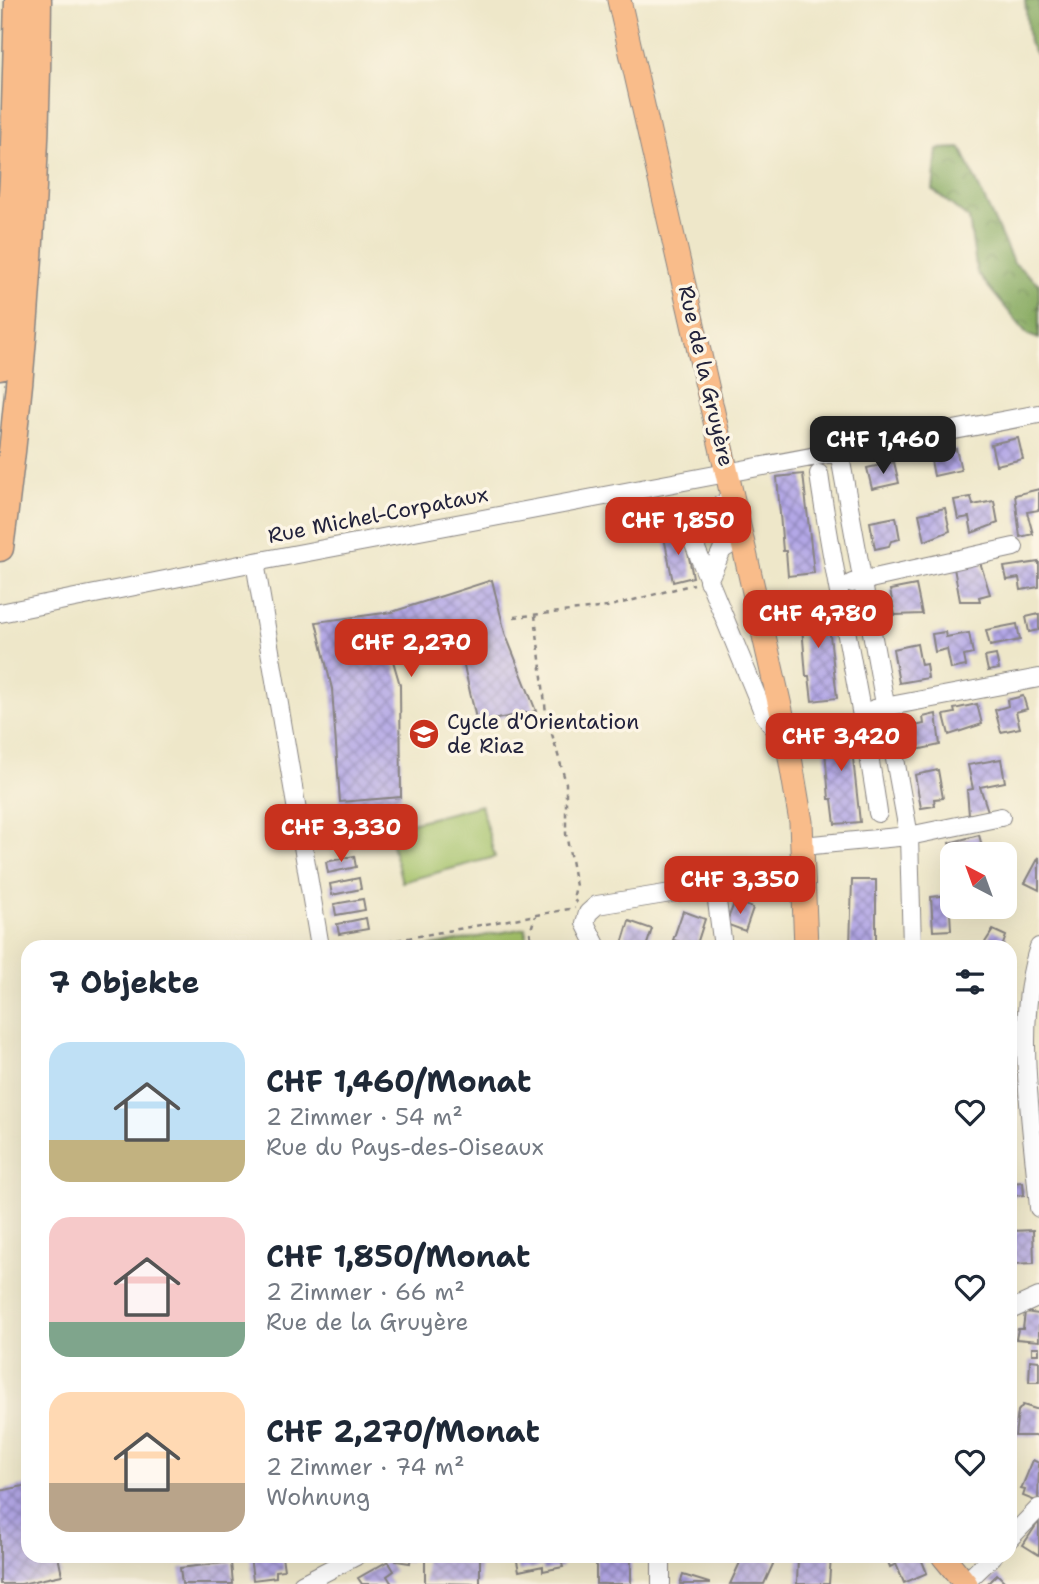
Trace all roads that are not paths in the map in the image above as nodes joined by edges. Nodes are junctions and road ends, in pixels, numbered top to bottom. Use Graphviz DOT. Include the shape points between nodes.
graph roads {
  1 [pos="18,0"];
  2 [pos="38,0"];
  3 [pos="621,8"];
  4 [pos="0,366"];
  5 [pos="1039,414"];
  6 [pos="839,451"];
  7 [pos="727,471"];
  8 [pos="819,474"];
  9 [pos="733,497"];
  10 [pos="743,536"];
  11 [pos="1014,547"];
  12 [pos="0,548"];
  13 [pos="255,562"];
  14 [pos="708,581"];
  15 [pos="860,581"];
  16 [pos="838,586"];
  17 [pos="0,613"];
  18 [pos="746,672"];
  19 [pos="773,672"];
  20 [pos="1039,678"];
  21 [pos="885,706"];
  22 [pos="863,711"];
  23 [pos="785,728"];
  24 [pos="878,813"];
  25 [pos="1001,817"];
  26 [pos="909,836"];
  27 [pos="803,846"];
  28 [pos="751,880"];
  29 [pos="715,886"];
  30 [pos="319,940"];
  31 [pos="594,940"];
  32 [pos="722,940"];
  33 [pos="806,940"];
  34 [pos="912,940"];
  35 [pos="1039,947"];
  36 [pos="1039,1208"];
  37 [pos="1039,1297"];
  38 [pos="1017,1307"];
  39 [pos="1039,1508"];
  40 [pos="1017,1531"];
  41 [pos="342,1563"];
  42 [pos="661,1563"];
  43 [pos="949,1563"];
  44 [pos="986,1563"];
  45 [pos="965,1583"];
  46 [pos="302,1584"];
  47 [pos="661,1584"];
  1 -- 4 [label="highway" via="13,178"];
  2 -- 12 [label="highway" via="26,306"];
  3 -- 7 [label="main road, Rue de la Gruyère"];
  5 -- 6 [label="street, Rue Michel-Corpataux"];
  6 -- 7 [label="street, Rue Michel-Corpataux"];
  6 -- 15 [label="street"];
  7 -- 9 [label="main road, Rue de la Gruyère"];
  7 -- 13 [label="street, Rue Michel-Corpataux"];
  8 -- 16 [label="street"];
  9 -- 10 [label="main road, Rue de la Gruyère"];
  9 -- 14 [label="street" via="706,516 695,531 694,544"];
  10 -- 14 [label="street" via="722,550"];
  10 -- 19 [label="main road, Rue de la Gruyère"];
  11 -- 15 [label="street"];
  13 -- 17 [label="street"];
  13 -- 30 [label="street, Rue Michel-Corpataux"];
  14 -- 18 [label="street"];
  15 -- 16 [label="street"];
  15 -- 21 [label="street"];
  16 -- 22 [label="street"];
  18 -- 19 [label="street"];
  18 -- 23 [label="street" via="769,722 774,728"];
  19 -- 23 [label="main road, Rue de la Gruyère"];
  20 -- 21 [label="street"];
  21 -- 22 [label="street"];
  21 -- 26 [label="street"];
  22 -- 24 [label="street"];
  23 -- 27 [label="main road, Rue de la Gruyère"];
  25 -- 26 [label="street"];
  26 -- 27 [label="street"];
  26 -- 34 [label="street"];
  27 -- 33 [label="main road, Rue de la Gruyère"];
  28 -- 29 [label="street"];
  29 -- 31 [label="street" via="597,905 585,923"];
  29 -- 32 [label="street"];
  35 -- 36 [label="street" via="1027,990 1026,1043"];
  37 -- 38 [label="street"];
  39 -- 40 [label="street"];
  41 -- 46 [label="street"];
  42 -- 47 [label="street"];
  43 -- 45 [label="main road"];
  44 -- 45 [label="street"];
}
